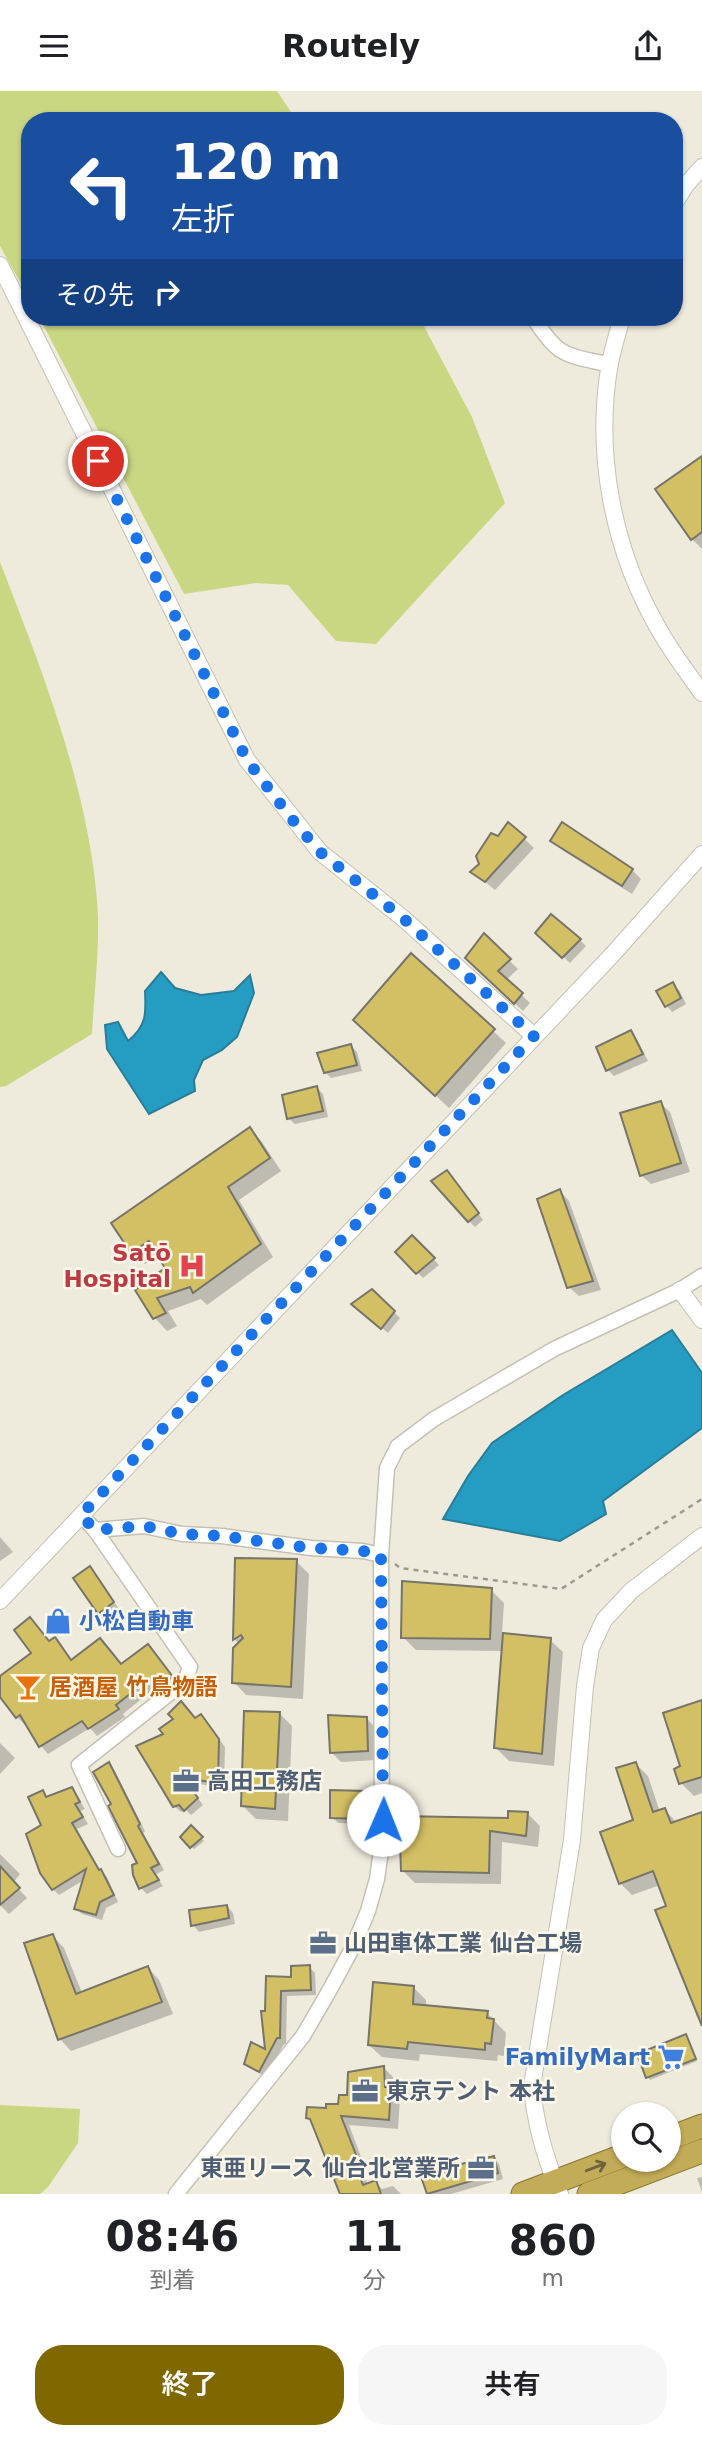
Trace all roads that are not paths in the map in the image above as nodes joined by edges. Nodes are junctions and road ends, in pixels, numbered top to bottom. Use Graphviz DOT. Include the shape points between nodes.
graph roads {
  1 [pos="702,167"];
  2 [pos="683,190"];
  3 [pos="0,265"];
  4 [pos="21,307"];
  5 [pos="30,326"];
  6 [pos="539,326"];
  7 [pos="620,326"];
  8 [pos="610,365"];
  9 [pos="702,693"];
  10 [pos="702,854"];
  11 [pos="534,1036"];
  12 [pos="702,1276"];
  13 [pos="680,1290"];
  14 [pos="702,1320"];
  15 [pos="81,1515"];
  16 [pos="95,1530"];
  17 [pos="702,1536"];
  18 [pos="381,1555"];
  19 [pos="0,1601"];
  20 [pos="118,1849"];
  21 [pos="702,2126"];
  22 [pos="681,2134"];
  23 [pos="702,2151"];
  24 [pos="611,2162"];
  25 [pos="558,2188"];
  26 [pos="176,2194"];
  27 [pos="523,2194"];
  28 [pos="589,2194"];
  1 -- 2 [label="street"];
  3 -- 4 [label="street"];
  5 -- 11 [label="street" via="247,760 320,852 404,919"];
  6 -- 8 [label="street" via="561,352"];
  7 -- 8 [label="street"];
  8 -- 9 [label="street" via="605,420 607,473 616,524 632,575 657,626"];
  10 -- 11 [label="street"];
  11 -- 15 [label="street"];
  12 -- 13 [label="street"];
  13 -- 14 [label="street"];
  13 -- 18 [label="street" via="554,1349 433,1419 398,1446 387,1468"];
  15 -- 16 [label="street"];
  15 -- 19 [label="street"];
  16 -- 18 [label="street" via="144,1526"];
  16 -- 20 [label="street" via="190,1667 185,1681 79,1765"];
  17 -- 25 [label="street" via="631,1591 604,1620 592,1648 570,1852 532,2086 534,2117"];
  18 -- 26 [label="street" via="382,1843 368,1911 354,1947 303,2036"];
  21 -- 22 [label="highway"];
  23 -- 28 [label="highway"];
  25 -- 24 [label="highway, one-way"];
  25 -- 27 [label="highway"];
}
